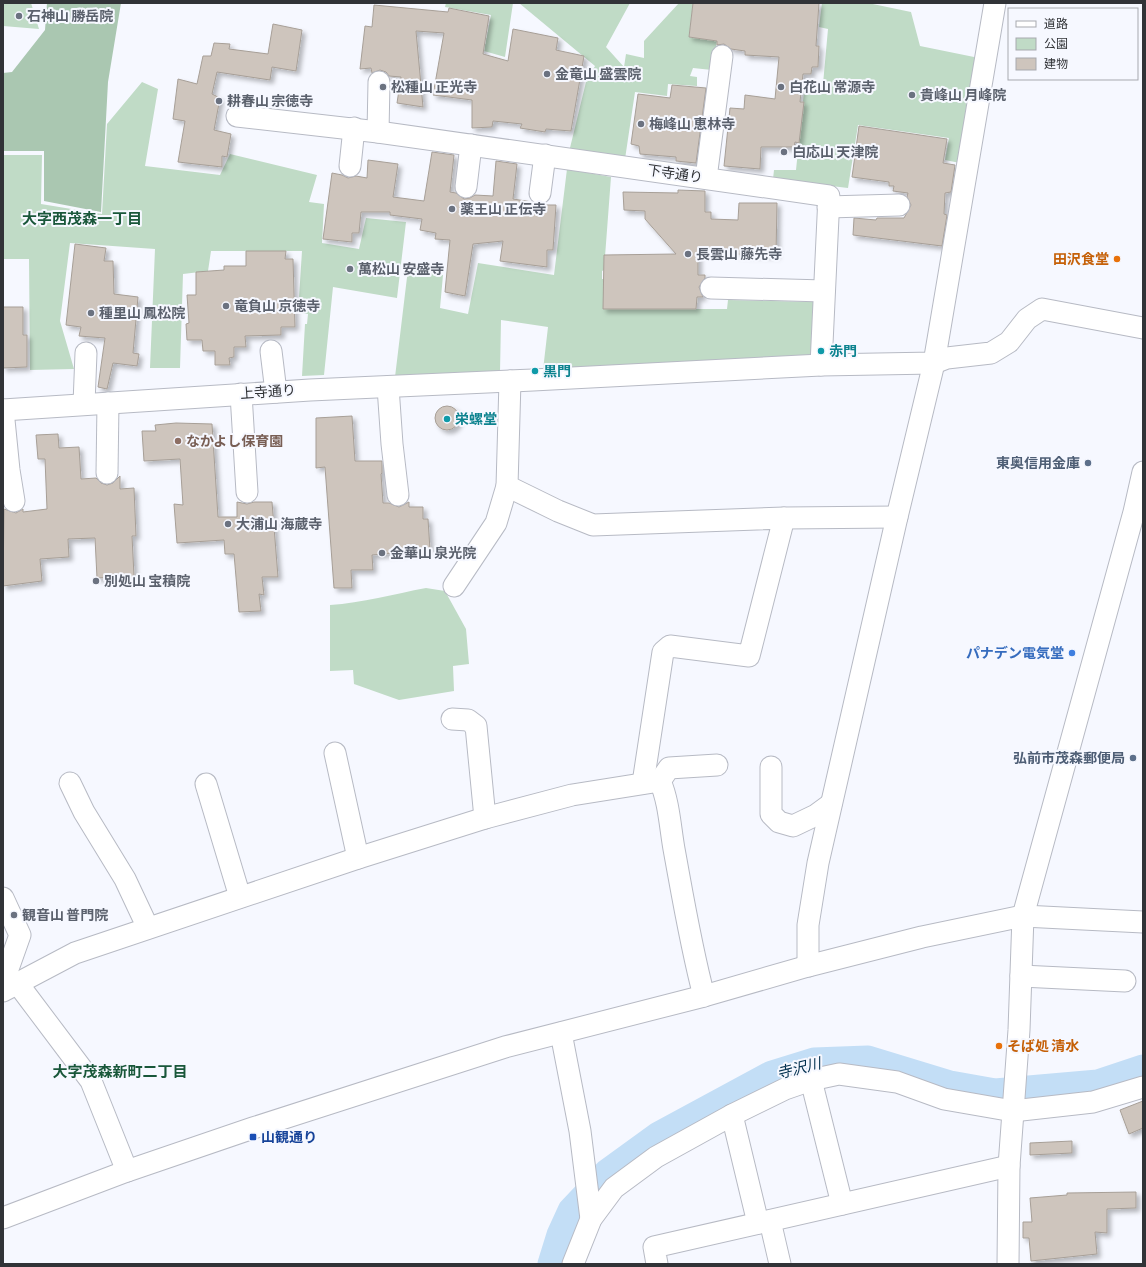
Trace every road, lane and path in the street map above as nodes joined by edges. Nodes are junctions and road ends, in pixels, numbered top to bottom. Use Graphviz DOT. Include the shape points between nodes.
graph roads {
  1 [pos="995,3"];
  2 [pos="722,56"];
  3 [pos="379,82"];
  4 [pos="236,116"];
  5 [pos="354,128"];
  6 [pos="378,132"];
  7 [pos="471,145"];
  8 [pos="545,156"];
  9 [pos="350,166"];
  10 [pos="706,178"];
  11 [pos="466,187"];
  12 [pos="540,193"];
  13 [pos="899,205"];
  14 [pos="828,207"];
  15 [pos="711,288"];
  16 [pos="824,291"];
  17 [pos="1143,328"];
  18 [pos="271,351"];
  19 [pos="86,353"];
  20 [pos="934,364"];
  21 [pos="821,365"];
  22 [pos="510,381"];
  23 [pos="388,386"];
  24 [pos="276,392"];
  25 [pos="241,394"];
  26 [pos="108,403"];
  27 [pos="84,404"];
  28 [pos="3,410"];
  29 [pos="1143,472"];
  30 [pos="107,473"];
  31 [pos="507,486"];
  32 [pos="246,492"];
  33 [pos="398,496"];
  34 [pos="14,501"];
  35 [pos="1139,513"];
  36 [pos="896,517"];
  37 [pos="784,518"];
  38 [pos="454,586"];
  39 [pos="452,718"];
  40 [pos="335,753"];
  41 [pos="717,765"];
  42 [pos="771,767"];
  43 [pos="652,782"];
  44 [pos="70,783"];
  45 [pos="206,784"];
  46 [pos="831,804"];
  47 [pos="485,818"];
  48 [pos="358,858"];
  49 [pos="240,897"];
  50 [pos="3,898"];
  51 [pos="1023,916"];
  52 [pos="1143,922"];
  53 [pos="148,928"];
  54 [pos="808,966"];
  55 [pos="1021,976"];
  56 [pos="1125,981"];
  57 [pos="8,986"];
  58 [pos="704,996"];
  59 [pos="561,1033"];
  60 [pos="811,1080"];
  61 [pos="1143,1087"];
  62 [pos="1013,1107"];
  63 [pos="732,1115"];
  64 [pos="1009,1166"];
  65 [pos="127,1171"];
  66 [pos="842,1204"];
  67 [pos="3,1218"];
  68 [pos="591,1219"];
  69 [pos="764,1222"];
  70 [pos="573,1264"];
  71 [pos="657,1264"];
  72 [pos="780,1264"];
  73 [pos="1008,1264"];
  1 -- 20 [label="street"];
  2 -- 10 [label="street"];
  3 -- 6 [label="street"];
  4 -- 5 [label="street, 下寺通り"];
  5 -- 6 [label="street, 下寺通り"];
  5 -- 9 [label="street"];
  6 -- 7 [label="street, 下寺通り"];
  7 -- 8 [label="street, 下寺通り"];
  7 -- 11 [label="street"];
  8 -- 10 [label="street, 下寺通り"];
  8 -- 12 [label="street"];
  10 -- 14 [label="street, 下寺通り" via="829,196"];
  13 -- 14 [label="street"];
  14 -- 16 [label="street"];
  15 -- 16 [label="street"];
  16 -- 21 [label="street"];
  17 -- 20 [label="street, 上寺通り" via="1042,309 1027,318 1009,342 991,353 947,358"];
  18 -- 24 [label="street"];
  19 -- 27 [label="street"];
  20 -- 21 [label="street, 上寺通り"];
  20 -- 36 [label="street"];
  21 -- 22 [label="street, 上寺通り"];
  22 -- 23 [label="street, 上寺通り"];
  22 -- 31 [label="street"];
  23 -- 24 [label="street, 上寺通り"];
  23 -- 33 [label="street"];
  24 -- 25 [label="street, 上寺通り"];
  25 -- 26 [label="street, 上寺通り"];
  25 -- 32 [label="street"];
  26 -- 27 [label="street, 上寺通り"];
  26 -- 30 [label="street"];
  27 -- 28 [label="street, 上寺通り"];
  28 -- 34 [label="street"];
  29 -- 35 [label="street"];
  31 -- 37 [label="street" via="593,525"];
  31 -- 38 [label="street" via="496,523"];
  35 -- 51 [label="street"];
  36 -- 37 [label="street"];
  36 -- 46 [label="street"];
  37 -- 43 [label="street" via="749,656 670,646 663,652"];
  39 -- 47 [label="street" via="468,720 476,726"];
  40 -- 48 [label="street"];
  41 -- 43 [label="street" via="669,768"];
  42 -- 46 [label="street" via="771,814 779,822 793,826"];
  43 -- 47 [label="street" via="572,795"];
  43 -- 58 [label="street" via="666,795 693,954"];
  44 -- 53 [label="street" via="84,812 125,879"];
  45 -- 49 [label="street"];
  46 -- 54 [label="street" via="809,917"];
  47 -- 48 [label="street"];
  48 -- 49 [label="street"];
  49 -- 53 [label="street"];
  50 -- 57 [label="street" via="20,935"];
  51 -- 52 [label="street"];
  51 -- 54 [label="street" via="922,937"];
  51 -- 55 [label="street"];
  53 -- 57 [label="street" via="75,953"];
  54 -- 58 [label="street"];
  55 -- 56 [label="street"];
  55 -- 62 [label="street"];
  57 -- 65 [label="street" via="91,1081"];
  58 -- 59 [label="street"];
  59 -- 65 [label="street" via="505,1047"];
  59 -- 68 [label="street" via="580,1131"];
  60 -- 62 [label="street" via="839,1074 897,1082 944,1099"];
  60 -- 63 [label="street" via="785,1089"];
  60 -- 66 [label="street"];
  61 -- 62 [label="street" via="1093,1102"];
  62 -- 64 [label="street"];
  63 -- 68 [label="street" via="650,1162 614,1188"];
  63 -- 69 [label="street"];
  64 -- 66 [label="street"];
  64 -- 73 [label="street"];
  65 -- 67 [label="street"];
  66 -- 69 [label="street"];
  68 -- 70 [label="street"];
  69 -- 71 [label="street" via="654,1247"];
  69 -- 72 [label="street"];
}
